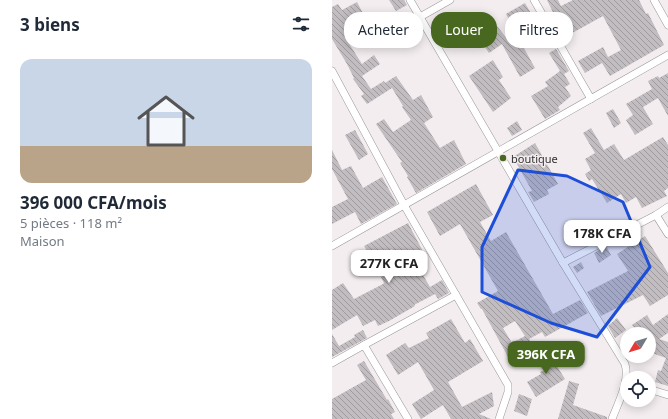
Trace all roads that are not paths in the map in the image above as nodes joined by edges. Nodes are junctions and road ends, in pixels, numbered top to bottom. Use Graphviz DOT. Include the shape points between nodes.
graph roads {
  1 [pos="410,0"];
  2 [pos="450,0"];
  3 [pos="534,0"];
  4 [pos="654,0"];
  5 [pos="417,12"];
  6 [pos="423,15"];
  7 [pos="423,22"];
  8 [pos="668,25"];
  9 [pos="668,55"];
  10 [pos="332,71"];
  11 [pos="591,99"];
  12 [pos="498,152"];
  13 [pos="404,205"];
  14 [pos="668,207"];
  15 [pos="656,215"];
  16 [pos="668,234"];
  17 [pos="332,246"];
  18 [pos="562,263"];
  19 [pos="456,295"];
  20 [pos="364,345"];
  21 [pos="332,363"];
  22 [pos="627,371"];
  23 [pos="656,391"];
  24 [pos="668,395"];
  25 [pos="620,397"];
  26 [pos="408,419"];
  27 [pos="499,419"];
  28 [pos="612,419"];
  1 -- 5 [label="street"];
  2 -- 6 [label="street"];
  3 -- 11 [label="street"];
  4 -- 8 [label="street"];
  7 -- 12 [label="street"];
  9 -- 11 [label="street"];
  10 -- 13 [label="street"];
  11 -- 12 [label="street"];
  12 -- 13 [label="street"];
  12 -- 18 [label="street"];
  13 -- 17 [label="street"];
  13 -- 19 [label="street"];
  14 -- 15 [label="street"];
  15 -- 16 [label="street"];
  15 -- 18 [label="street"];
  18 -- 22 [label="street" via="625,364"];
  19 -- 20 [label="street"];
  19 -- 27 [label="street" via="508,385"];
  20 -- 21 [label="street"];
  20 -- 26 [label="street"];
  23 -- 24 [label="street"];
  25 -- 28 [label="street"];
}
